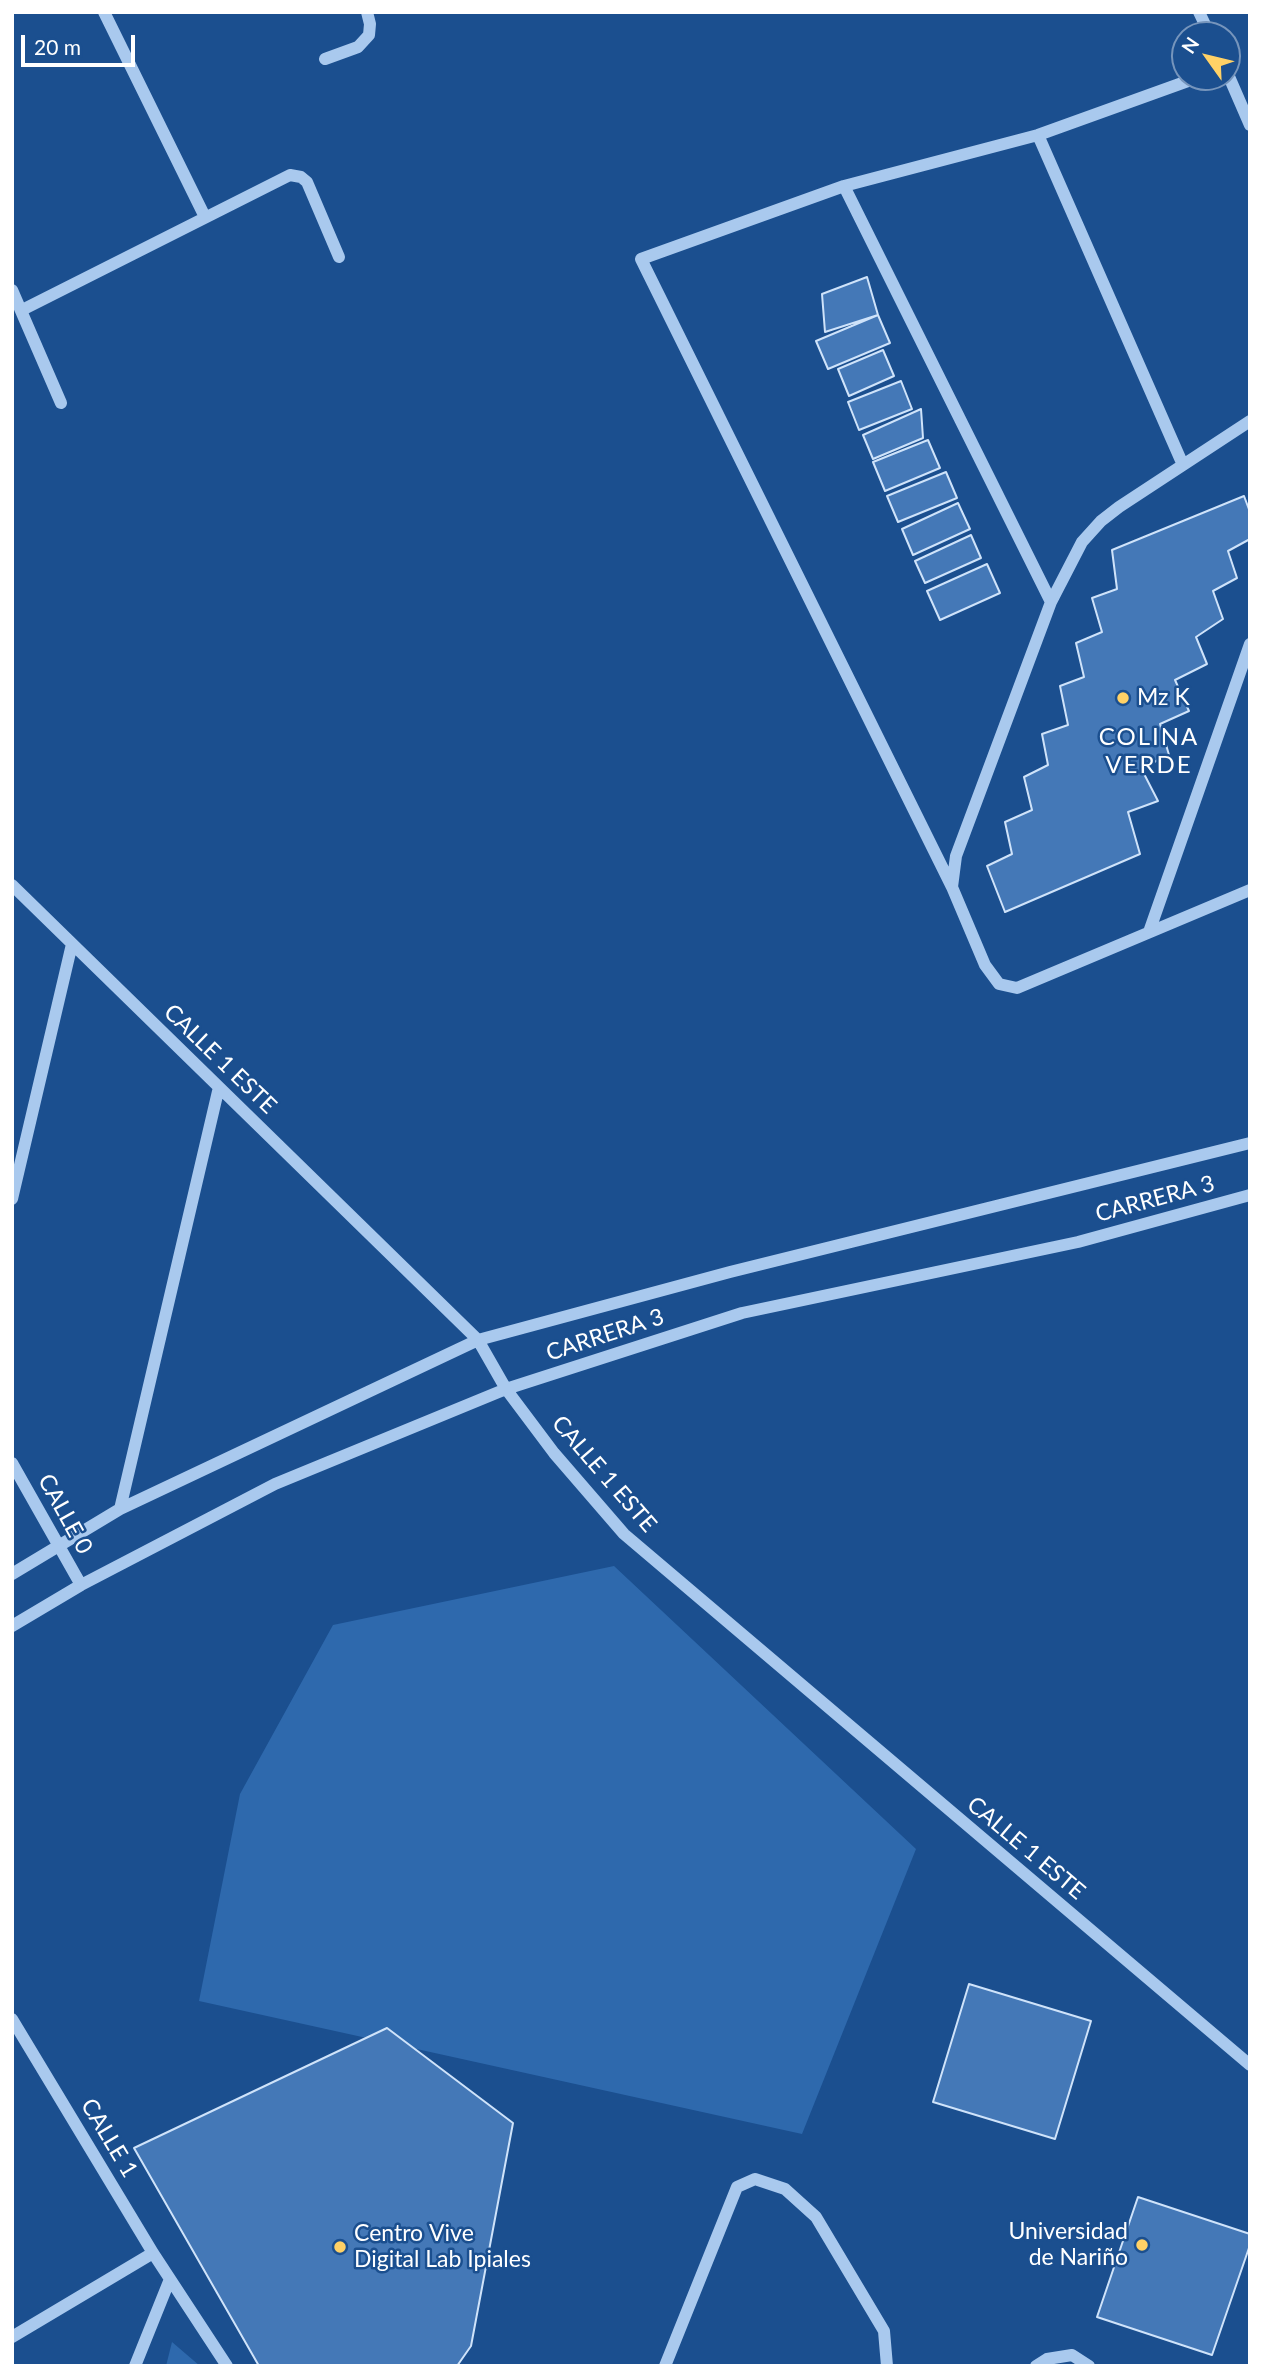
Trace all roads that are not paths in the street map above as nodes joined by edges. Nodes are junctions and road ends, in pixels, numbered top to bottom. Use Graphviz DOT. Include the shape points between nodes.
graph roads {
  1 [pos="104,12"];
  2 [pos="367,12"];
  3 [pos="325,59"];
  4 [pos="1171,87"];
  5 [pos="1235,91"];
  6 [pos="1250,125"];
  7 [pos="1038,135"];
  8 [pos="845,186"];
  9 [pos="205,218"];
  10 [pos="339,257"];
  11 [pos="12,290"];
  12 [pos="22,310"];
  13 [pos="61,403"];
  14 [pos="1250,421"];
  15 [pos="1183,465"];
  16 [pos="1051,601"];
  17 [pos="1250,644"];
  18 [pos="12,885"];
  19 [pos="952,887"];
  20 [pos="1250,890"];
  21 [pos="1149,932"];
  22 [pos="72,944"];
  23 [pos="219,1087"];
  24 [pos="1250,1143"];
  25 [pos="1250,1195"];
  26 [pos="12,1199"];
  27 [pos="478,1340"];
  28 [pos="506,1389"];
  29 [pos="12,1463"];
  30 [pos="120,1508"];
  31 [pos="60,1546"];
  32 [pos="12,1574"];
  33 [pos="81,1585"];
  34 [pos="12,1626"];
  35 [pos="12,2019"];
  36 [pos="1250,2065"];
  37 [pos="153,2253"];
  38 [pos="170,2279"];
  39 [pos="12,2337"];
  40 [pos="135,2366"];
  41 [pos="227,2366"];
  42 [pos="665,2366"];
  43 [pos="887,2366"];
  44 [pos="1036,2366"];
  45 [pos="1089,2366"];
  1 -- 9 [label="street"];
  2 -- 3 [label="street" via="369,35 358,47"];
  4 -- 7 [label="street"];
  5 -- 6 [label="street"];
  7 -- 8 [label="street"];
  7 -- 15 [label="street"];
  8 -- 16 [label="street"];
  8 -- 19 [label="street" via="641,259"];
  9 -- 10 [label="street" via="290,175 301,177"];
  9 -- 12 [label="street"];
  11 -- 12 [label="street"];
  12 -- 13 [label="street"];
  14 -- 15 [label="street"];
  15 -- 16 [label="street" via="1101,521 1082,542"];
  16 -- 19 [label="street" via="956,856"];
  17 -- 21 [label="street"];
  18 -- 22 [label="street, CALLE 1 ESTE"];
  19 -- 21 [label="street" via="985,965 999,984 1017,988"];
  20 -- 21 [label="street"];
  22 -- 23 [label="street, CALLE 1 ESTE"];
  22 -- 26 [label="street"];
  23 -- 27 [label="street, CALLE 1 ESTE"];
  23 -- 30 [label="street"];
  24 -- 27 [label="street, CARRERA 3" via="730,1272"];
  25 -- 28 [label="street, CARRERA 3" via="1078,1242 742,1313"];
  27 -- 28 [label="street, CALLE 1 ESTE"];
  27 -- 30 [label="street, CARRERA 3"];
  28 -- 33 [label="street, CARRERA 3" via="275,1484"];
  28 -- 36 [label="street, CALLE 1 ESTE" via="624,1534"];
  29 -- 31 [label="street, CALLE 0"];
  30 -- 31 [label="street, CARRERA 3"];
  31 -- 32 [label="street, CARRERA 3"];
  31 -- 33 [label="street, CALLE 0"];
  33 -- 34 [label="street, CARRERA 3"];
  35 -- 37 [label="street, CALLE 1"];
  37 -- 38 [label="street, CALLE 1"];
  37 -- 39 [label="street"];
  38 -- 40 [label="street"];
  38 -- 41 [label="street, CALLE 1"];
  42 -- 43 [label="street" via="737,2187 755,2179 785,2189 816,2217 884,2331"];
  44 -- 45 [label="street" via="1072,2355"];
}
